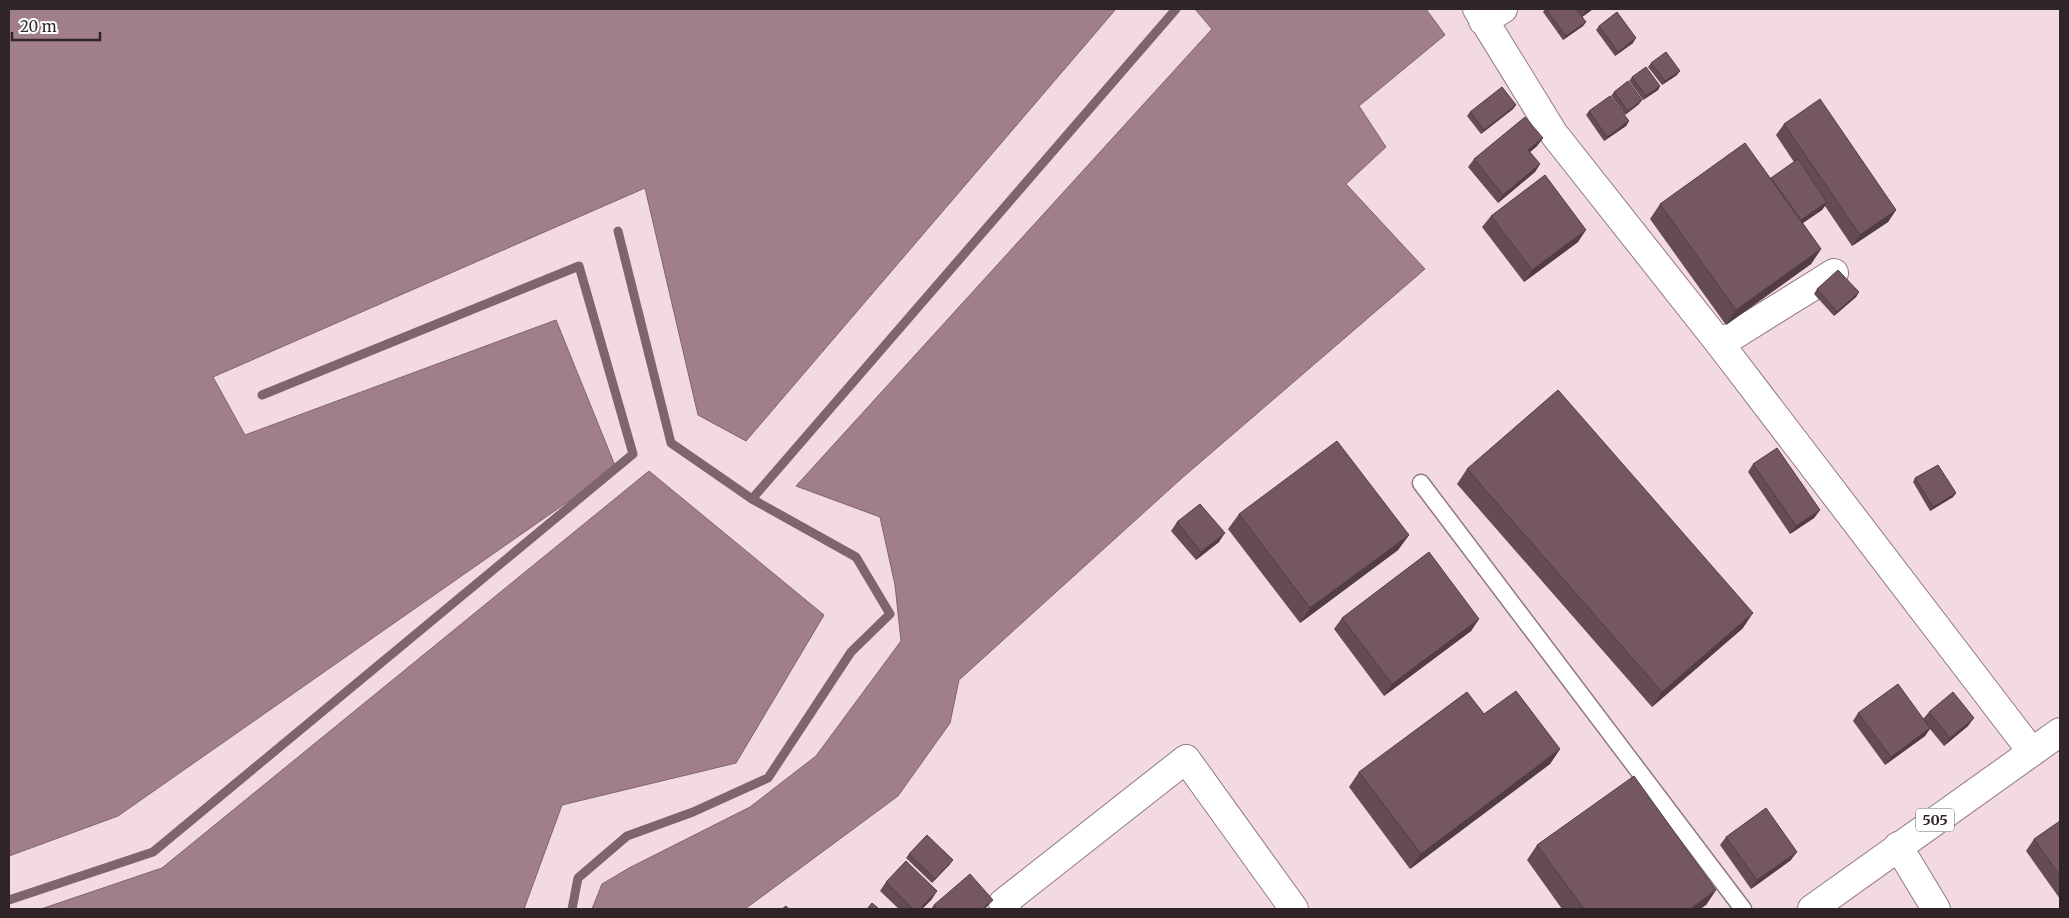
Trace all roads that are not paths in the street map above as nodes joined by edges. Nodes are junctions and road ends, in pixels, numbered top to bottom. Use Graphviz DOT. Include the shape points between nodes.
graph roads {
  1 [pos="1488,13"];
  2 [pos="1834,273"];
  3 [pos="1720,344"];
  4 [pos="1422,483"];
  5 [pos="2060,732"];
  6 [pos="2032,752"];
  7 [pos="1898,846"];
  8 [pos="1007,909"];
  9 [pos="1294,909"];
  10 [pos="1743,909"];
  11 [pos="1812,909"];
  12 [pos="1936,909"];
  1 -- 3 [label="street" via="1554,134"];
  2 -- 3 [label="street"];
  3 -- 6 [label="street"];
  4 -- 10 [label="lane"];
  5 -- 6 [label="street, 505"];
  6 -- 7 [label="street, 505"];
  7 -- 11 [label="street, 505"];
  7 -- 12 [label="street"];
  8 -- 9 [label="street" via="1003,903 1186,759"];
}
